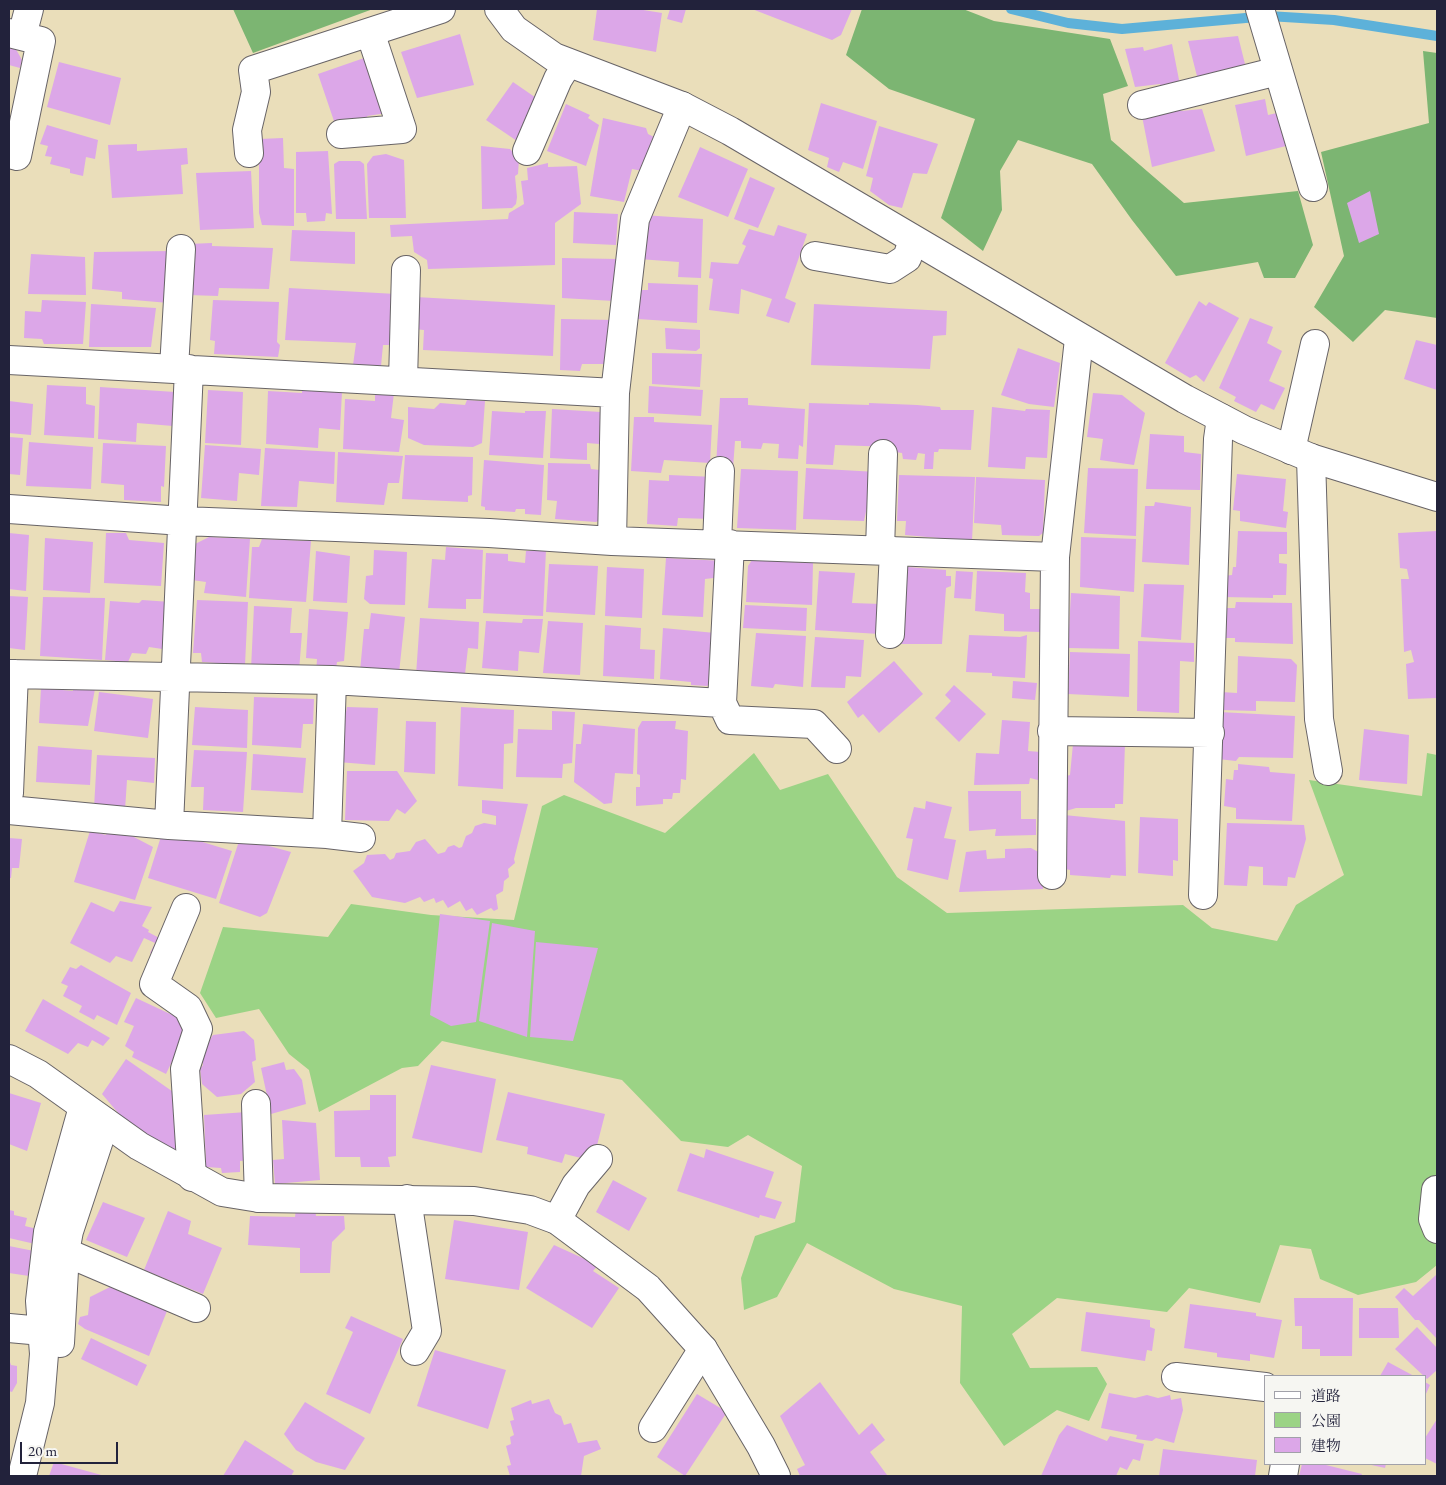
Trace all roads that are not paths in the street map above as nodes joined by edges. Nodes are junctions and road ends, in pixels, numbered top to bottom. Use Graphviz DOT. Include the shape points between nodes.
graph roads {
  1 [pos="29,9"];
  2 [pos="441,9"];
  3 [pos="499,9"];
  4 [pos="1264,20"];
  5 [pos="370,32"];
  6 [pos="15,34"];
  7 [pos="568,62"];
  8 [pos="1278,71"];
  9 [pos="1142,105"];
  10 [pos="682,106"];
  11 [pos="341,134"];
  12 [pos="249,152"];
  13 [pos="527,152"];
  14 [pos="9,154"];
  15 [pos="1312,187"];
  16 [pos="913,240"];
  17 [pos="181,248"];
  18 [pos="815,256"];
  19 [pos="406,270"];
  20 [pos="1079,339"];
  21 [pos="1315,344"];
  22 [pos="9,360"];
  23 [pos="182,369"];
  24 [pos="403,381"];
  25 [pos="616,393"];
  26 [pos="1221,418"];
  27 [pos="883,454"];
  28 [pos="1301,454"];
  29 [pos="720,471"];
  30 [pos="1437,497"];
  31 [pos="9,509"];
  32 [pos="183,521"];
  33 [pos="612,541"];
  34 [pos="724,544"];
  35 [pos="887,550"];
  36 [pos="1055,557"];
  37 [pos="890,634"];
  38 [pos="12,674"];
  39 [pos="175,679"];
  40 [pos="332,680"];
  41 [pos="722,702"];
  42 [pos="1052,731"];
  43 [pos="1210,733"];
  44 [pos="837,749"];
  45 [pos="1328,771"];
  46 [pos="9,793"];
  47 [pos="9,810"];
  48 [pos="169,824"];
  49 [pos="327,834"];
  50 [pos="361,838"];
  51 [pos="1052,875"];
  52 [pos="1204,894"];
  53 [pos="186,908"];
  54 [pos="9,1059"];
  55 [pos="256,1104"];
  56 [pos="83,1107"];
  57 [pos="105,1122"];
  58 [pos="598,1159"];
  59 [pos="192,1177"];
  60 [pos="1436,1190"];
  61 [pos="259,1198"];
  62 [pos="407,1199"];
  63 [pos="557,1220"];
  64 [pos="1437,1229"];
  65 [pos="65,1252"];
  66 [pos="196,1308"];
  67 [pos="10,1328"];
  68 [pos="51,1337"];
  69 [pos="703,1349"];
  70 [pos="415,1351"];
  71 [pos="1176,1377"];
  72 [pos="1264,1387"];
  73 [pos="653,1428"];
  74 [pos="19,1464"];
  75 [pos="776,1476"];
  1 -- 6 [label="street"];
  2 -- 5 [label="street"];
  3 -- 7 [label="street" via="514,29 554,57"];
  4 -- 8 [label="street"];
  5 -- 11 [label="street" via="402,129"];
  5 -- 12 [label="street" via="253,70 256,92 247,130"];
  6 -- 14 [label="street" via="41,41 17,156"];
  7 -- 10 [label="street"];
  7 -- 13 [label="street"];
  8 -- 9 [label="street"];
  8 -- 15 [label="street"];
  10 -- 16 [label="street"];
  10 -- 25 [label="street" via="635,219"];
  16 -- 18 [label="street" via="906,258 890,269"];
  16 -- 20 [label="street"];
  17 -- 23 [label="street"];
  19 -- 24 [label="street"];
  20 -- 26 [label="street"];
  20 -- 36 [label="street"];
  21 -- 28 [label="street"];
  22 -- 23 [label="street"];
  23 -- 24 [label="street"];
  23 -- 32 [label="street"];
  24 -- 25 [label="street"];
  25 -- 33 [label="street"];
  26 -- 28 [label="street"];
  26 -- 43 [label="street"];
  27 -- 35 [label="street"];
  28 -- 30 [label="street"];
  28 -- 45 [label="street" via="1319,719"];
  29 -- 34 [label="street"];
  31 -- 32 [label="street"];
  32 -- 33 [label="street" via="480,532"];
  32 -- 39 [label="street"];
  33 -- 34 [label="street"];
  34 -- 35 [label="street"];
  34 -- 41 [label="street"];
  35 -- 36 [label="street"];
  35 -- 37 [label="street"];
  36 -- 42 [label="street"];
  38 -- 39 [label="street"];
  38 -- 46 [label="street"];
  39 -- 40 [label="street"];
  39 -- 48 [label="street"];
  40 -- 41 [label="street"];
  40 -- 49 [label="street"];
  41 -- 44 [label="street" via="730,720 814,724"];
  42 -- 43 [label="street"];
  42 -- 51 [label="street"];
  43 -- 52 [label="street"];
  47 -- 48 [label="street"];
  48 -- 49 [label="street"];
  49 -- 50 [label="street"];
  53 -- 59 [label="street" via="154,984 188,1008 198,1029 184,1069"];
  54 -- 56 [label="street" via="38,1074"];
  55 -- 61 [label="street"];
  56 -- 57 [label="street"];
  56 -- 68 [label="street" via="48,1232 40,1301"];
  57 -- 59 [label="street"];
  57 -- 65 [label="street"];
  58 -- 63 [label="street" via="576,1185"];
  59 -- 61 [label="street" via="222,1192"];
  60 -- 64 [label="street" via="1433,1219"];
  61 -- 62 [label="street"];
  62 -- 63 [label="street" via="474,1201 530,1210"];
  62 -- 70 [label="street" via="427,1331"];
  63 -- 69 [label="street" via="648,1288"];
  65 -- 66 [label="street"];
  65 -- 68 [label="street"];
  67 -- 68 [label="street"];
  68 -- 74 [label="street" via="44,1354 40,1403"];
  69 -- 73 [label="street" via="662,1395"];
  69 -- 75 [label="street"];
  71 -- 72 [label="street"];
}
